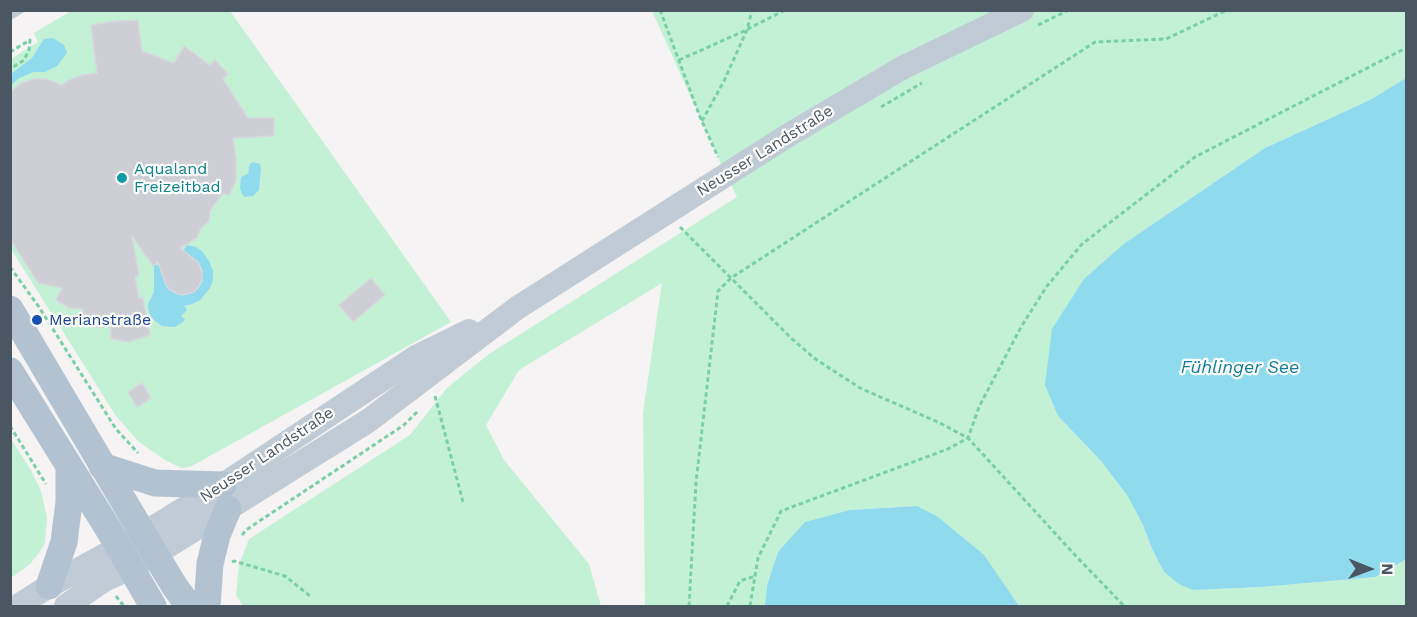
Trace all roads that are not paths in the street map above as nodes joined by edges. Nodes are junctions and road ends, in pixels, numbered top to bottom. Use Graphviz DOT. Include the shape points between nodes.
graph roads {
  1 [pos="20,10"];
  2 [pos="10,16"];
  3 [pos="1026,20"];
  4 [pos="10,309"];
  5 [pos="10,371"];
  6 [pos="102,466"];
  7 [pos="69,467"];
  8 [pos="225,497"];
  9 [pos="149,544"];
  10 [pos="125,558"];
  11 [pos="49,586"];
  12 [pos="18,606"];
  13 [pos="66,606"];
  14 [pos="153,606"];
  15 [pos="189,606"];
  16 [pos="207,606"];
  1 -- 2 [label="lane"];
  3 -- 8 [label="main road, Neusser Landstraße" via="902,68 787,136 517,308 368,421"];
  4 -- 6 [label="main road"];
  5 -- 7 [label="main road"];
  6 -- 8 [label="main road" via="154,483"];
  6 -- 9 [label="main road"];
  7 -- 10 [label="main road"];
  7 -- 11 [label="main road" via="64,542"];
  8 -- 9 [label="main road, Neusser Landstraße"];
  8 -- 16 [label="main road" via="210,564"];
  9 -- 10 [label="main road, Neusser Landstraße"];
  9 -- 15 [label="main road"];
  10 -- 11 [label="main road, Neusser Landstraße"];
  10 -- 13 [label="main road, Neusser Landstraße" via="104,580"];
  10 -- 14 [label="main road"];
  11 -- 12 [label="main road, Neusser Landstraße"];
}
